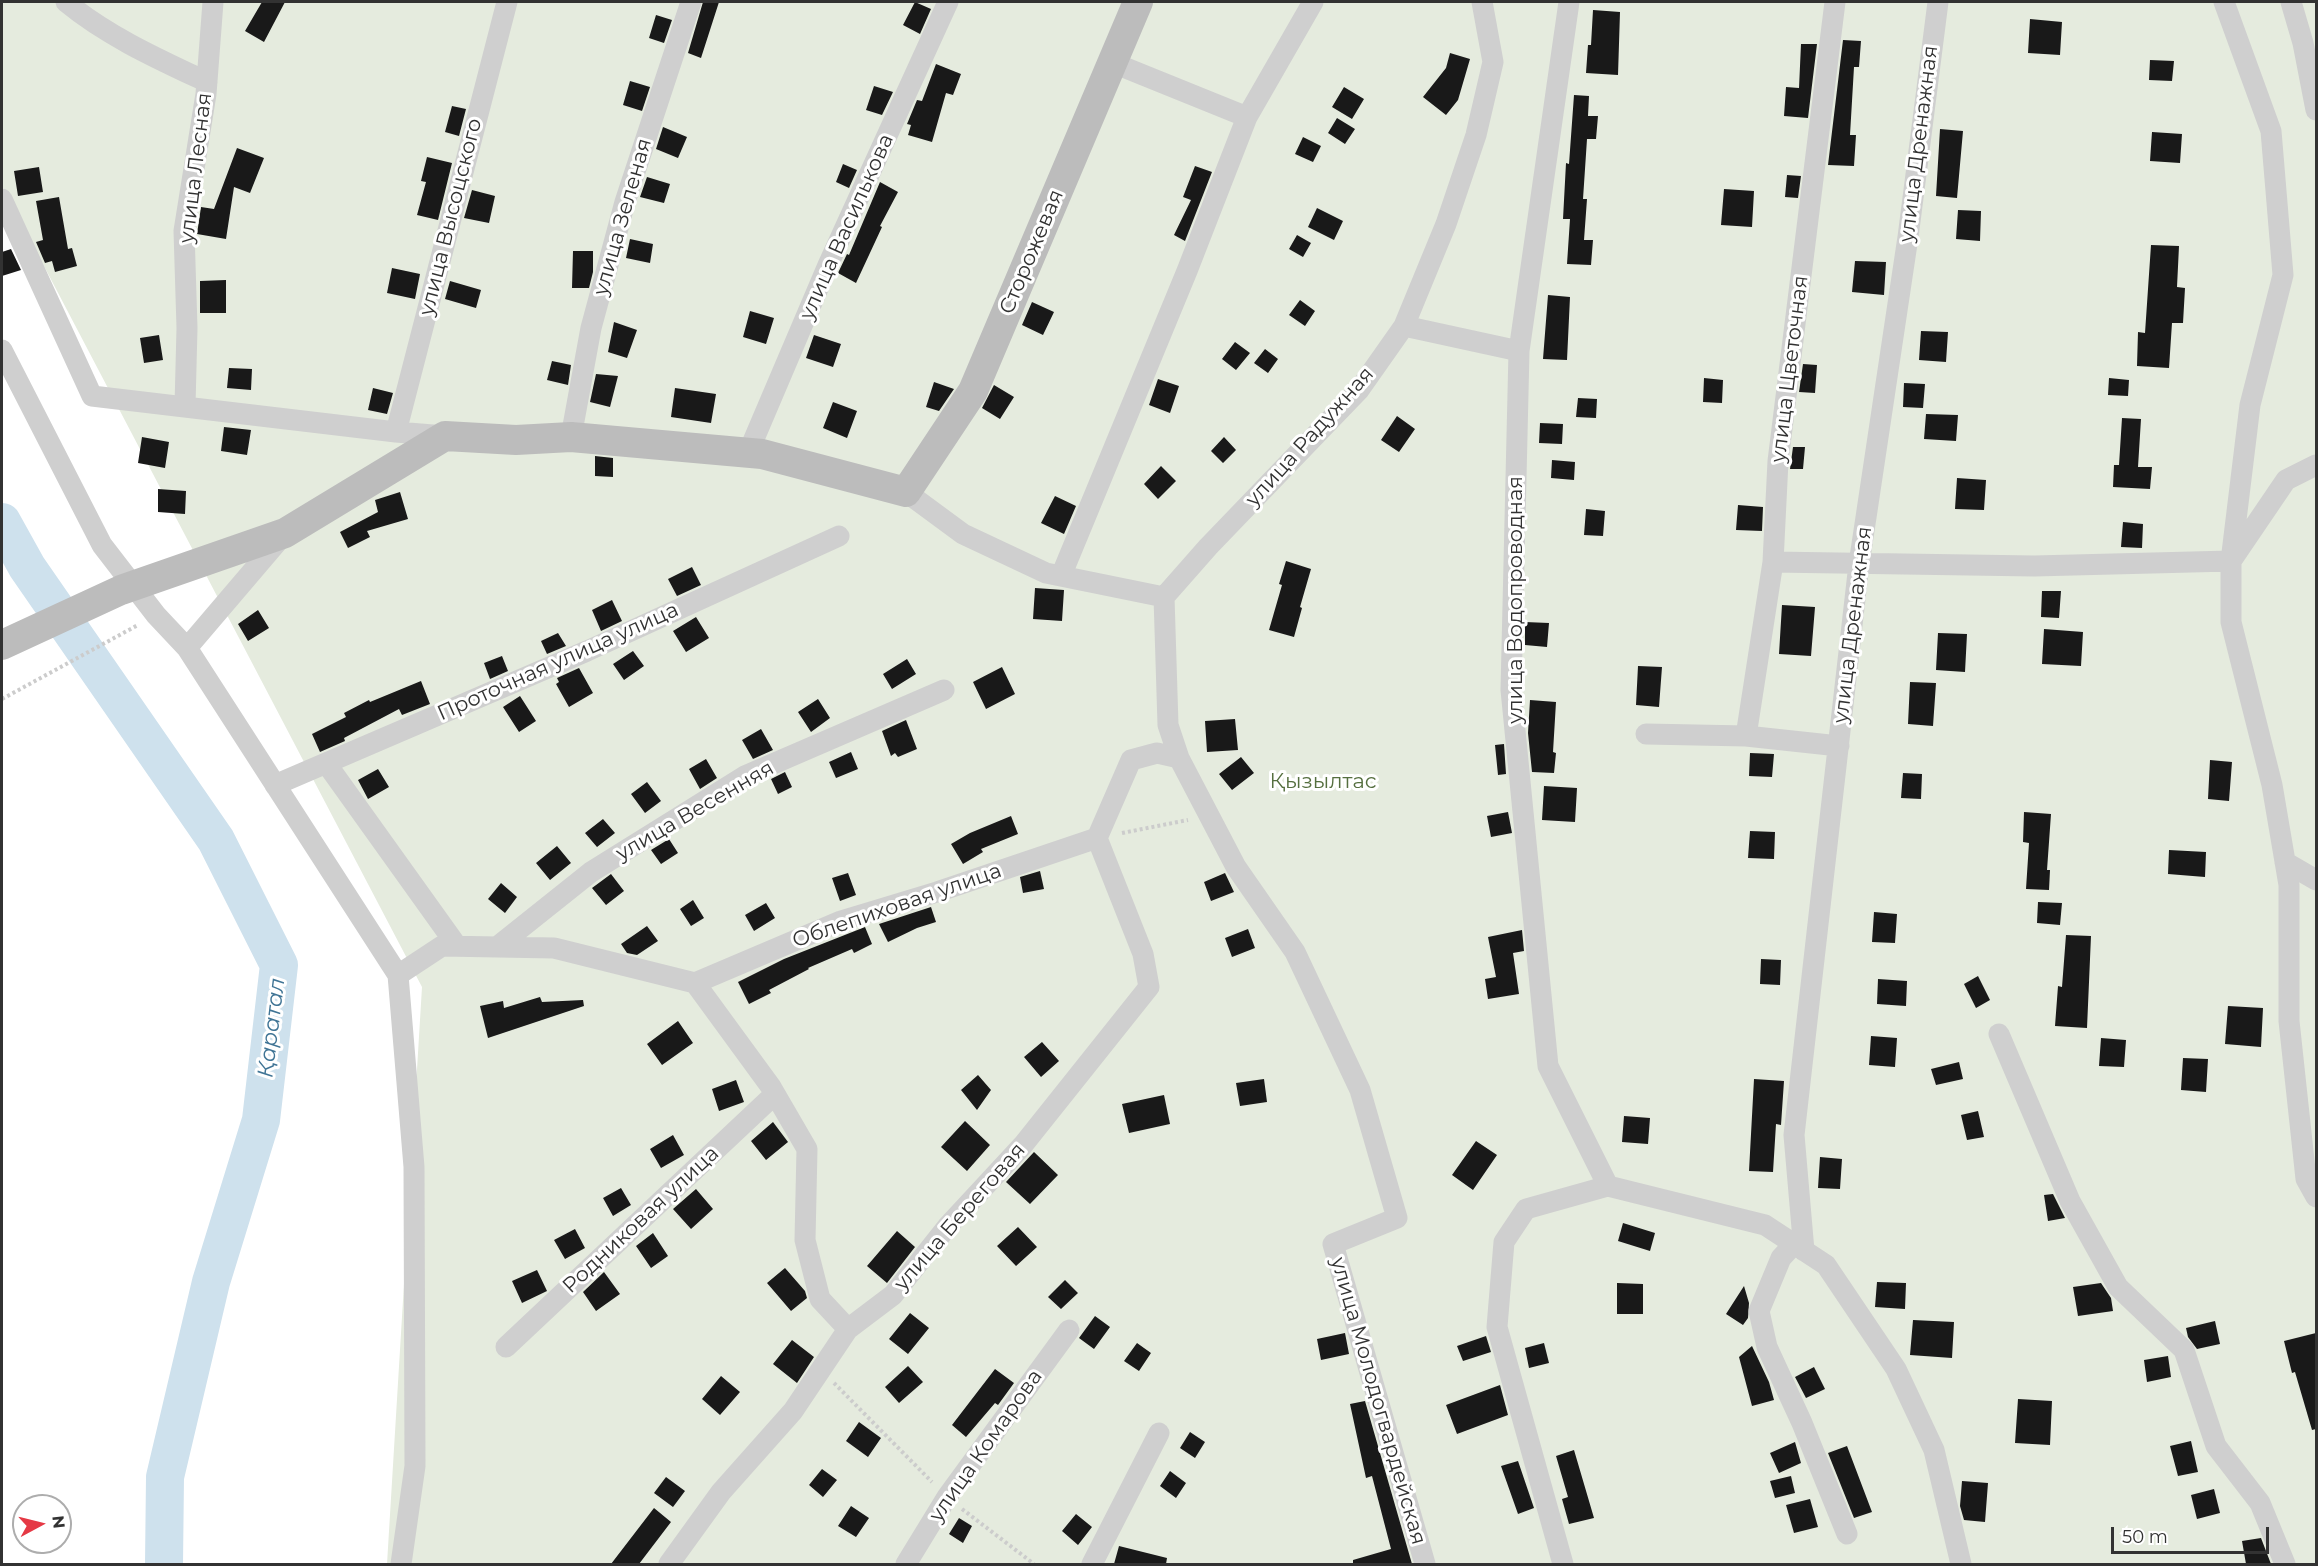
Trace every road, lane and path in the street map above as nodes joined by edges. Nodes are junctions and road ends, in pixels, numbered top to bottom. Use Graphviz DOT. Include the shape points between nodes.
graph roads {
  1 [pos="66,2"];
  2 [pos="213,2"];
  3 [pos="507,2"];
  4 [pos="691,2"];
  5 [pos="948,2"];
  6 [pos="1138,2"];
  7 [pos="1313,2"];
  8 [pos="1482,2"];
  9 [pos="1569,2"];
  10 [pos="1835,2"];
  11 [pos="1938,2"];
  12 [pos="2224,2"];
  13 [pos="2291,2"];
  14 [pos="1111,62"];
  15 [pos="207,82"];
  16 [pos="2316,110"];
  17 [pos="1247,117"];
  18 [pos="2,199"];
  19 [pos="1404,326"];
  20 [pos="2,350"];
  21 [pos="1519,351"];
  22 [pos="185,406"];
  23 [pos="396,432"];
  24 [pos="444,435"];
  25 [pos="571,436"];
  26 [pos="748,453"];
  27 [pos="2316,465"];
  28 [pos="906,492"];
  29 [pos="285,533"];
  30 [pos="839,536"];
  31 [pos="2231,561"];
  32 [pos="1773,562"];
  33 [pos="1859,564"];
  34 [pos="1061,576"];
  35 [pos="128,588"];
  36 [pos="1164,597"];
  37 [pos="156,615"];
  38 [pos="2,645"];
  39 [pos="187,648"];
  40 [pos="944,690"];
  41 [pos="2,699"];
  42 [pos="1646,734"];
  43 [pos="1746,736"];
  44 [pos="1839,746"];
  45 [pos="1179,758"];
  46 [pos="326,763"];
  47 [pos="275,785"];
  48 [pos="1209,816"];
  49 [pos="1097,838"];
  50 [pos="2285,862"];
  51 [pos="2316,880"];
  52 [pos="457,946"];
  53 [pos="497,947"];
  54 [pos="398,975"];
  55 [pos="695,983"];
  56 [pos="2000,1034"];
  57 [pos="775,1094"];
  58 [pos="1608,1186"];
  59 [pos="2316,1197"];
  60 [pos="1799,1247"];
  61 [pos="848,1329"];
  62 [pos="1069,1330"];
  63 [pos="506,1347"];
  64 [pos="821,1369"];
  65 [pos="1159,1433"];
  66 [pos="947,1497"];
  67 [pos="1847,1534"];
  68 [pos="401,1564"];
  69 [pos="669,1564"];
  70 [pos="906,1564"];
  71 [pos="1034,1564"];
  72 [pos="1092,1564"];
  73 [pos="1425,1564"];
  74 [pos="1563,1564"];
  75 [pos="1961,1564"];
  76 [pos="2285,1564"];
  1 -- 15 [label="street" via="139,49"];
  2 -- 15 [label="street, улица Лесная"];
  3 -- 23 [label="street, улица Высоцского"];
  4 -- 25 [label="street, улица Зеленая" via="622,213 591,328"];
  5 -- 26 [label="street, улица Василькова" via="828,265"];
  6 -- 14 [label="street, Сторожевая"];
  7 -- 17 [label="street"];
  8 -- 19 [label="street, улица Радужная" via="1493,62 1476,135 1446,224"];
  9 -- 21 [label="street, улица Водопроводная"];
  10 -- 32 [label="street, улица Цветочная" via="1778,461"];
  11 -- 33 [label="street, улица Дренажная" via="1908,237"];
  12 -- 31 [label="street" via="2271,131 2283,275 2250,405"];
  13 -- 16 [label="street"];
  14 -- 17 [label="street"];
  14 -- 28 [label="street, Сторожевая" via="973,391"];
  15 -- 22 [label="street, улица Лесная" via="184,231"];
  17 -- 34 [label="street"];
  18 -- 22 [label="street" via="92,396"];
  19 -- 21 [label="street"];
  19 -- 36 [label="street, улица Радужная" via="1359,390"];
  20 -- 35 [label="street"];
  21 -- 58 [label="street, улица Водопроводная" via="1511,690 1548,1066"];
  22 -- 23 [label="street"];
  23 -- 24 [label="street"];
  24 -- 25 [label="street" via="516,440"];
  24 -- 29 [label="street"];
  25 -- 26 [label="street"];
  26 -- 28 [label="street"];
  27 -- 31 [label="street" via="2286,480"];
  28 -- 34 [label="street" via="963,534 1046,573"];
  29 -- 35 [label="street"];
  29 -- 39 [label="street"];
  30 -- 46 [label="street, Проточная улица улица" via="587,651"];
  31 -- 33 [label="street" via="2034,566"];
  31 -- 50 [label="street" via="2231,622 2272,785"];
  32 -- 33 [label="street"];
  32 -- 43 [label="street, улица Цветочная"];
  33 -- 44 [label="street, улица Дренажная"];
  34 -- 36 [label="street"];
  35 -- 37 [label="street"];
  35 -- 38 [label="street"];
  36 -- 45 [label="street" via="1168,725"];
  37 -- 39 [label="street"];
  37 -- 41 [label="path"];
  39 -- 47 [label="street"];
  40 -- 53 [label="street, улица Весенняя" via="745,776 591,872"];
  42 -- 43 [label="street"];
  43 -- 44 [label="street"];
  44 -- 60 [label="street, улица Дренажная" via="1794,1135"];
  45 -- 48 [label="street, улица Молодогвардейская"];
  45 -- 49 [label="street" via="1157,753 1131,760"];
  46 -- 47 [label="street, Проточная улица улица"];
  46 -- 52 [label="street"];
  47 -- 54 [label="street"];
  48 -- 49 [label="path"];
  48 -- 73 [label="street, улица Молодогвардейская" via="1236,867 1295,952 1360,1090 1376,1141 1397,1218 1333,1244"];
  49 -- 55 [label="street, Облепиховая улица" via="841,921"];
  49 -- 61 [label="street, улица Береговая" via="1143,954 1149,987 1023,1145 947,1227 893,1295"];
  50 -- 51 [label="street"];
  50 -- 59 [label="street" via="2289,885 2289,1021 2306,1179"];
  52 -- 53 [label="street"];
  52 -- 54 [label="street" via="442,946"];
  53 -- 55 [label="street" via="554,948"];
  54 -- 68 [label="street" via="414,1167 415,1466"];
  55 -- 57 [label="street"];
  56 -- 76 [label="street" via="2070,1201 2118,1287 2184,1350 2216,1446 2260,1503"];
  57 -- 61 [label="street" via="807,1149 805,1240 820,1299"];
  57 -- 63 [label="street, Родниковая улица"];
  58 -- 60 [label="street" via="1765,1226"];
  58 -- 74 [label="street" via="1526,1209 1504,1242 1497,1327"];
  60 -- 67 [label="street" via="1781,1258 1760,1311 1767,1347"];
  60 -- 75 [label="street" via="1826,1265 1896,1369 1934,1450"];
  61 -- 64 [label="street, улица Береговая"];
  62 -- 66 [label="street, улица Комарова"];
  64 -- 66 [label="path"];
  64 -- 69 [label="street, улица Береговая" via="793,1411 721,1492"];
  65 -- 72 [label="street"];
  66 -- 70 [label="street, улица Комарова"];
  66 -- 71 [label="path"];
}
